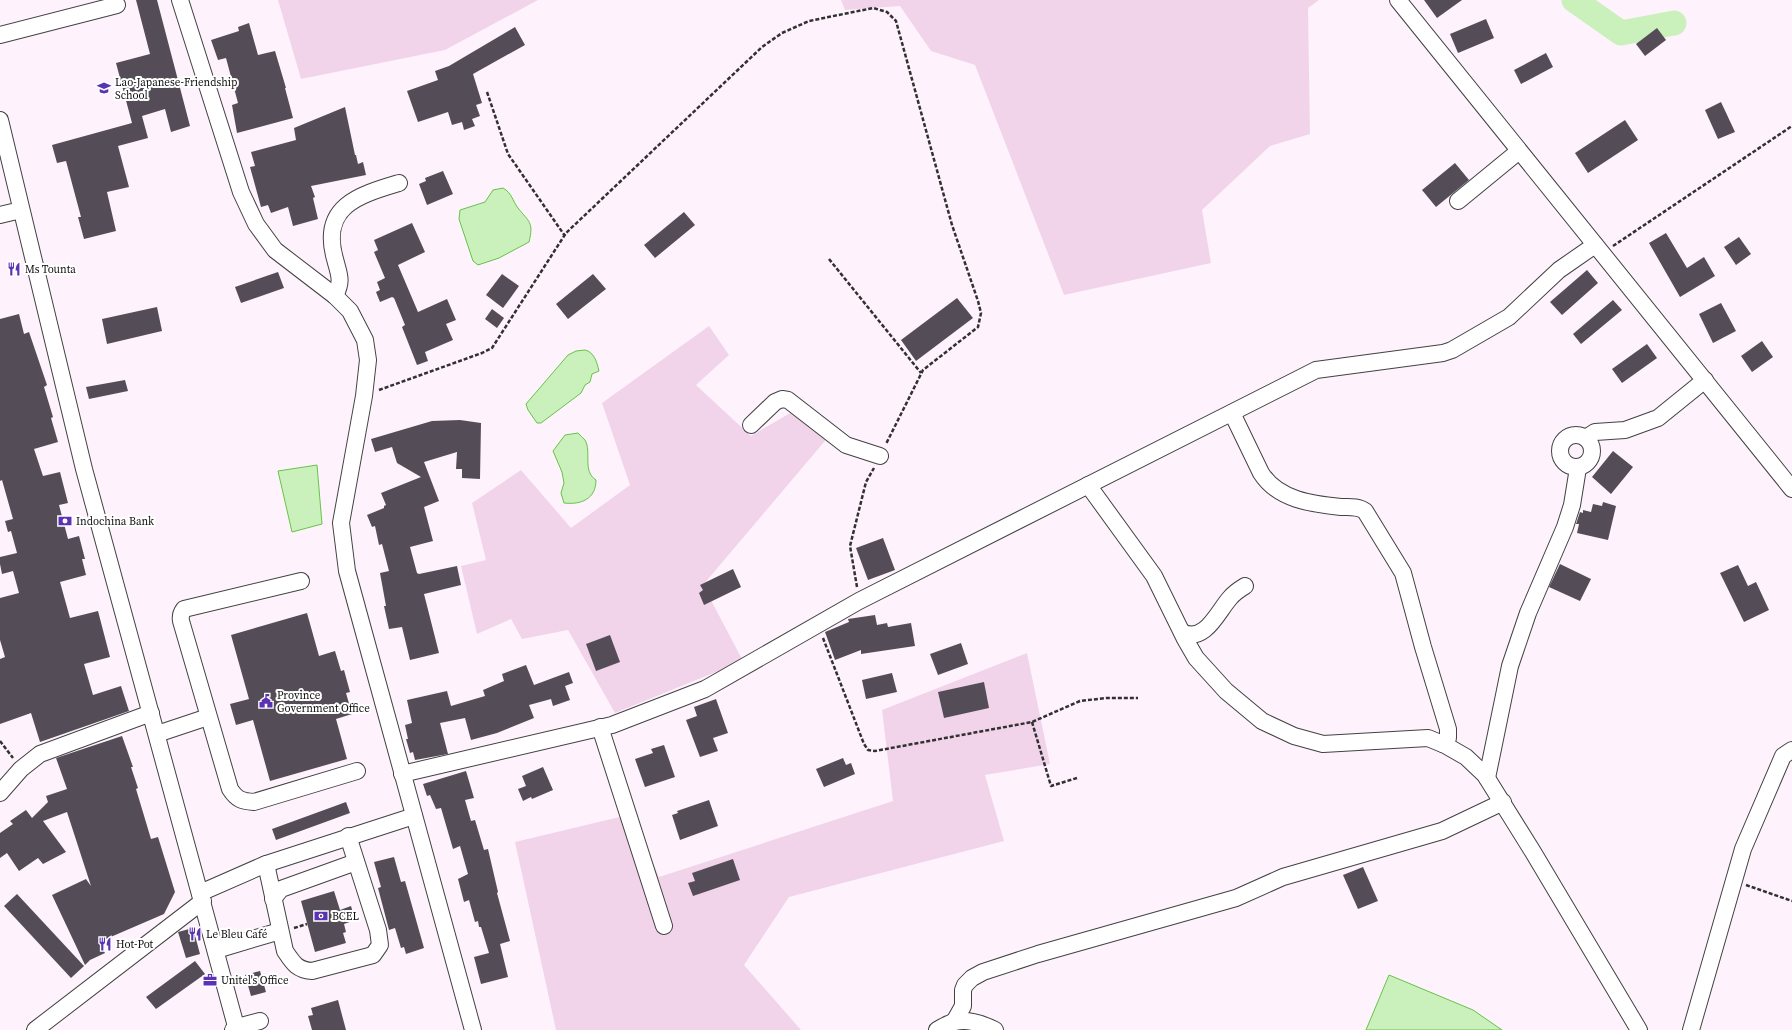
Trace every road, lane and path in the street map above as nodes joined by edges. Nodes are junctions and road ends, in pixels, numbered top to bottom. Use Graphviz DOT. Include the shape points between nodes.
graph roads {
  1 [pos="180,0"];
  2 [pos="1398,0"];
  3 [pos="117,5"];
  4 [pos="0,35"];
  5 [pos="487,92"];
  6 [pos="0,120"];
  7 [pos="1792,126"];
  8 [pos="1519,151"];
  9 [pos="399,183"];
  10 [pos="1458,201"];
  11 [pos="21,210"];
  12 [pos="0,215"];
  13 [pos="565,236"];
  14 [pos="1598,249"];
  15 [pos="830,259"];
  16 [pos="335,296"];
  17 [pos="921,373"];
  18 [pos="1705,380"];
  19 [pos="364,396"];
  20 [pos="1232,413"];
  21 [pos="751,425"];
  22 [pos="1586,438"];
  23 [pos="880,456"];
  24 [pos="1578,468"];
  25 [pos="1088,485"];
  26 [pos="1792,489"];
  27 [pos="301,581"];
  28 [pos="1245,586"];
  29 [pos="859,601"];
  30 [pos="817,625"];
  31 [pos="1182,632"];
  32 [pos="1138,698"];
  33 [pos="151,713"];
  34 [pos="208,717"];
  35 [pos="1032,722"];
  36 [pos="600,727"];
  37 [pos="157,734"];
  38 [pos="0,741"];
  39 [pos="1443,744"];
  40 [pos="1792,750"];
  41 [pos="21,769"];
  42 [pos="356,771"];
  43 [pos="402,774"];
  44 [pos="1077,778"];
  45 [pos="1487,778"];
  46 [pos="0,793"];
  47 [pos="1503,802"];
  48 [pos="414,816"];
  49 [pos="348,836"];
  50 [pos="356,862"];
  51 [pos="266,864"];
  52 [pos="1734,880"];
  53 [pos="202,897"];
  54 [pos="273,899"];
  55 [pos="1792,901"];
  56 [pos="664,926"];
  57 [pos="280,931"];
  58 [pos="216,950"];
  59 [pos="260,1021"];
  60 [pos="954,1022"];
  61 [pos="236,1029"];
  62 [pos="35,1030"];
  63 [pos="473,1030"];
  64 [pos="937,1030"];
  65 [pos="995,1030"];
  66 [pos="1639,1030"];
  67 [pos="1690,1030"];
  1 -- 16 [label="street" via="241,192 256,224 275,250"];
  2 -- 8 [label="street"];
  3 -- 4 [label="street"];
  5 -- 13 [label="path" via="508,154"];
  6 -- 11 [label="street"];
  7 -- 14 [label="path"];
  8 -- 10 [label="street"];
  8 -- 14 [label="street"];
  9 -- 16 [label="street" via="357,197 347,203 337,216 332,241 341,278"];
  11 -- 12 [label="street"];
  11 -- 33 [label="street" via="84,469"];
  13 -- 17 [label="path" via="762,47 782,33 809,21 873,8 887,12 896,21 952,225 981,313 978,327"];
  13 -- 19 [label="path" via="492,348"];
  14 -- 18 [label="street"];
  14 -- 20 [label="street" via="1559,270 1509,317 1452,350 1316,370"];
  15 -- 17 [label="path"];
  16 -- 19 [label="street" via="350,311 365,340 368,360"];
  17 -- 23 [label="path"];
  18 -- 22 [label="street" via="1658,418 1625,430 1595,432"];
  18 -- 26 [label="street"];
  19 -- 43 [label="street" via="341,523 342,536 347,572"];
  20 -- 25 [label="street"];
  20 -- 39 [label="street" via="1266,482 1276,490 1285,496 1330,506 1357,507 1365,511 1403,573 1448,729 1448,738"];
  21 -- 23 [label="street" via="782,398 846,445"];
  22 -- 24 [label="street" via="1592,453 1588,463"];
  22 -- 24 [label="street" via="1571,436 1560,446 1563,461 1572,468"];
  23 -- 29 [label="path" via="866,482 850,546"];
  24 -- 45 [label="street" via="1572,505 1565,527 1528,613 1510,666"];
  25 -- 29 [label="street"];
  25 -- 31 [label="street" via="1154,576"];
  27 -- 34 [label="street" via="184,609 181,622"];
  28 -- 31 [label="street" via="1230,598 1204,630 1195,634"];
  29 -- 30 [label="street"];
  30 -- 35 [label="path" via="868,750 876,751"];
  30 -- 36 [label="street" via="705,689"];
  31 -- 39 [label="street" via="1196,658 1226,691 1262,721 1294,736 1323,744 1428,738"];
  32 -- 35 [label="path" via="1080,701"];
  33 -- 37 [label="street"];
  33 -- 41 [label="street" via="40,754"];
  34 -- 37 [label="street"];
  34 -- 42 [label="street" via="230,789 235,797 242,801 254,802"];
  35 -- 44 [label="path" via="1051,786"];
  36 -- 43 [label="street"];
  36 -- 56 [label="street"];
  37 -- 53 [label="street"];
  38 -- 41 [label="path"];
  39 -- 45 [label="street" via="1466,757"];
  40 -- 52 [label="street" via="1784,756 1743,849"];
  41 -- 46 [label="street"];
  43 -- 48 [label="street"];
  45 -- 47 [label="street"];
  47 -- 60 [label="street" via="1442,831 1283,876 1236,898 983,972 965,985 963,1006"];
  47 -- 66 [label="street"];
  48 -- 49 [label="street"];
  48 -- 63 [label="street"];
  49 -- 50 [label="street"];
  49 -- 51 [label="street"];
  50 -- 54 [label="street" via="281,889"];
  50 -- 57 [label="street" via="378,930 380,945 373,955 312,971 303,970 293,963 285,951"];
  51 -- 53 [label="street"];
  51 -- 54 [label="street"];
  52 -- 55 [label="path"];
  52 -- 67 [label="street"];
  53 -- 58 [label="street"];
  53 -- 62 [label="street"];
  54 -- 57 [label="street"];
  57 -- 58 [label="street"];
  58 -- 61 [label="street"];
  59 -- 61 [label="street"];
  60 -- 64 [label="street"];
  60 -- 65 [label="street" via="971,1022"];
}
